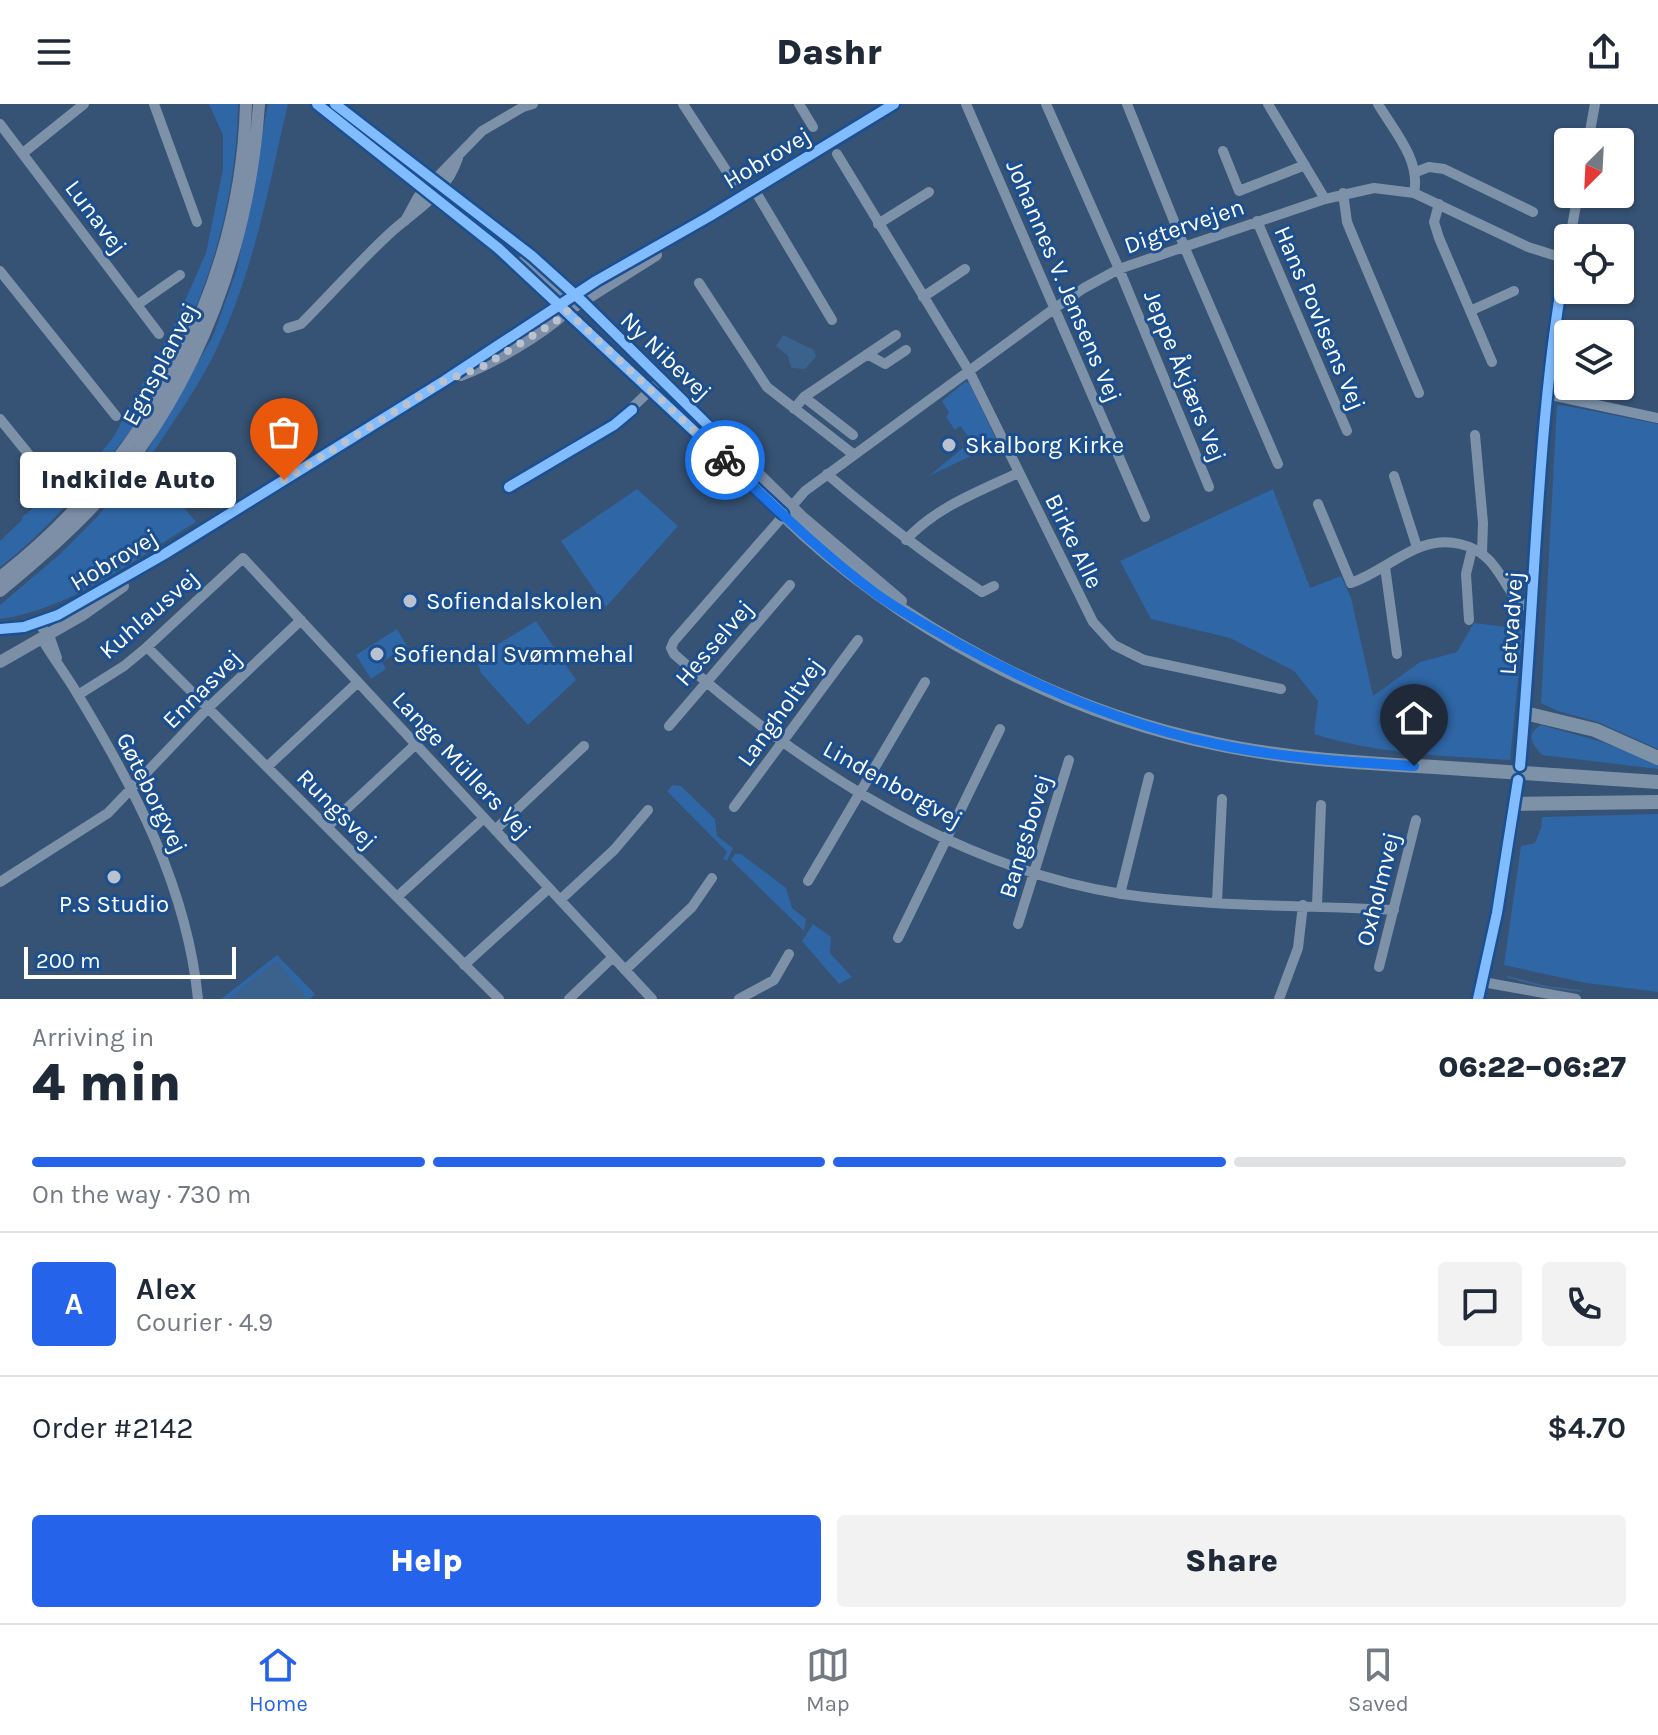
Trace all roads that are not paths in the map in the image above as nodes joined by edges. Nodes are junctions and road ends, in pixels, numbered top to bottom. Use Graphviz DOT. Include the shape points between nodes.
graph roads {
  1 [pos="84,104"];
  2 [pos="154,104"];
  3 [pos="246,104"];
  4 [pos="259,104"];
  5 [pos="317,104"];
  6 [pos="335,104"];
  7 [pos="533,104"];
  8 [pos="683,104"];
  9 [pos="799,104"];
  10 [pos="966,104"];
  11 [pos="1046,104"];
  12 [pos="1127,104"];
  13 [pos="1268,104"];
  14 [pos="1595,104"];
  15 [pos="1381,105"];
  16 [pos="892,106"];
  17 [pos="0,124"];
  18 [pos="813,127"];
  19 [pos="1591,128"];
  20 [pos="1223,151"];
  21 [pos="23,153"];
  22 [pos="837,154"];
  23 [pos="1305,165"];
  24 [pos="1416,172"];
  25 [pos="733,181"];
  26 [pos="434,187"];
  27 [pos="754,189"];
  28 [pos="929,192"];
  29 [pos="1343,193"];
  30 [pos="1414,193"];
  31 [pos="1325,199"];
  32 [pos="1439,204"];
  33 [pos="1533,212"];
  34 [pos="710,216"];
  35 [pos="1257,221"];
  36 [pos="197,222"];
  37 [pos="878,224"];
  38 [pos="1184,246"];
  39 [pos="1554,255"];
  40 [pos="965,269"];
  41 [pos="1119,269"];
  42 [pos="0,271"];
  43 [pos="180,275"];
  44 [pos="699,283"];
  45 [pos="1514,291"];
  46 [pos="923,297"];
  47 [pos="571,302"];
  48 [pos="1557,304"];
  49 [pos="137,305"];
  50 [pos="1055,308"];
  51 [pos="1470,311"];
  52 [pos="832,320"];
  53 [pos="288,328"];
  54 [pos="159,334"];
  55 [pos="896,335"];
  56 [pos="906,350"];
  57 [pos="867,354"];
  58 [pos="1492,362"];
  59 [pos="969,371"];
  60 [pos="444,381"];
  61 [pos="656,385"];
  62 [pos="1419,393"];
  63 [pos="1546,394"];
  64 [pos="804,397"];
  65 [pos="794,409"];
  66 [pos="116,416"];
  67 [pos="1658,418"];
  68 [pos="0,419"];
  69 [pos="1347,431"];
  70 [pos="853,435"];
  71 [pos="1475,435"];
  72 [pos="853,454"];
  73 [pos="1278,464"];
  74 [pos="1018,473"];
  75 [pos="827,474"];
  76 [pos="1394,476"];
  77 [pos="509,487"];
  78 [pos="1209,487"];
  79 [pos="60,493"];
  80 [pos="1318,504"];
  81 [pos="787,510"];
  82 [pos="1145,517"];
  83 [pos="906,540"];
  84 [pos="1417,547"];
  85 [pos="1477,551"];
  86 [pos="163,555"];
  87 [pos="243,558"];
  88 [pos="1385,567"];
  89 [pos="0,577"];
  90 [pos="790,585"];
  91 [pos="994,586"];
  92 [pos="0,591"];
  93 [pos="906,606"];
  94 [pos="1532,608"];
  95 [pos="301,620"];
  96 [pos="1469,620"];
  97 [pos="0,629"];
  98 [pos="44,632"];
  99 [pos="947,637"];
  100 [pos="858,640"];
  101 [pos="147,647"];
  102 [pos="1397,654"];
  103 [pos="0,662"];
  104 [pos="358,682"];
  105 [pos="925,682"];
  106 [pos="706,683"];
  107 [pos="1281,689"];
  108 [pos="78,695"];
  109 [pos="208,708"];
  110 [pos="1525,713"];
  111 [pos="669,726"];
  112 [pos="1000,729"];
  113 [pos="782,743"];
  114 [pos="416,744"];
  115 [pos="584,746"];
  116 [pos="1658,758"];
  117 [pos="1069,760"];
  118 [pos="267,767"];
  119 [pos="1149,777"];
  120 [pos="1658,782"];
  121 [pos="133,788"];
  122 [pos="860,793"];
  123 [pos="1222,799"];
  124 [pos="1658,802"];
  125 [pos="1515,804"];
  126 [pos="1321,805"];
  127 [pos="734,807"];
  128 [pos="648,810"];
  129 [pos="484,818"];
  130 [pos="1416,820"];
  131 [pos="327,827"];
  132 [pos="495,830"];
  133 [pos="947,838"];
  134 [pos="1034,873"];
  135 [pos="712,878"];
  136 [pos="808,881"];
  137 [pos="0,882"];
  138 [pos="549,888"];
  139 [pos="1120,894"];
  140 [pos="397,897"];
  141 [pos="560,900"];
  142 [pos="1217,901"];
  143 [pos="1303,905"];
  144 [pos="1317,905"];
  145 [pos="1394,910"];
  146 [pos="1018,924"];
  147 [pos="898,938"];
  148 [pos="789,954"];
  149 [pos="613,957"];
  150 [pos="464,965"];
  151 [pos="1379,967"];
  152 [pos="625,970"];
  153 [pos="1483,982"];
  154 [pos="198,999"];
  155 [pos="499,999"];
  156 [pos="569,999"];
  157 [pos="652,999"];
  158 [pos="739,999"];
  159 [pos="1279,999"];
  160 [pos="1478,999"];
  161 [pos="1576,999"];
  1 -- 21 [label="street"];
  2 -- 36 [label="street"];
  3 -- 89 [label="main road, Egnsplanvej" via="230,224 198,321 173,374 102,479"];
  4 -- 92 [label="main road, Egnsplanvej" via="251,172 226,279 175,390 107,491"];
  5 -- 26 [label="main road"];
  6 -- 26 [label="main road"];
  7 -- 26 [label="street" via="482,131 458,158 454,171"];
  8 -- 25 [label="street"];
  9 -- 18 [label="street"];
  10 -- 50 [label="street, Johannes V. Jensens Vej"];
  11 -- 41 [label="street, Jeppe Åkjærs Vej"];
  12 -- 38 [label="street"];
  13 -- 23 [label="street"];
  14 -- 19 [label="street"];
  15 -- 24 [label="street"];
  16 -- 27 [label="main road, Hobrovej"];
  17 -- 21 [label="street, Lunavej"];
  20 -- 23 [label="street" via="1239,191"];
  21 -- 49 [label="street, Lunavej"];
  22 -- 37 [label="street, Birke Alle"];
  23 -- 31 [label="street"];
  24 -- 30 [label="street"];
  24 -- 33 [label="street" via="1444,169"];
  26 -- 47 [label="main road" via="473,226"];
  26 -- 47 [label="main road" via="507,236"];
  26 -- 53 [label="street" via="301,324"];
  27 -- 34 [label="main road, Hobrovej"];
  27 -- 52 [label="street"];
  28 -- 37 [label="street"];
  29 -- 30 [label="street, Digtervejen" via="1374,188"];
  29 -- 31 [label="street, Digtervejen"];
  29 -- 62 [label="street" via="1350,231"];
  30 -- 32 [label="street, Digtervejen"];
  31 -- 35 [label="street, Digtervejen"];
  32 -- 39 [label="street, Digtervejen"];
  32 -- 51 [label="street" via="1434,222"];
  34 -- 47 [label="main road, Hobrovej"];
  34 -- 47 [label="main road, Hobrovej"];
  35 -- 38 [label="street, Digtervejen"];
  35 -- 69 [label="street, Hans Povlsens Vej"];
  37 -- 46 [label="street, Birke Alle"];
  38 -- 41 [label="street, Digtervejen"];
  38 -- 73 [label="street"];
  40 -- 46 [label="street"];
  41 -- 50 [label="street, Digtervejen"];
  41 -- 78 [label="street, Jeppe Åkjærs Vej"];
  42 -- 66 [label="street"];
  43 -- 49 [label="street"];
  44 -- 65 [label="street" via="767,387"];
  45 -- 51 [label="street"];
  46 -- 59 [label="street, Birke Alle"];
  47 -- 60 [label="main road, Hobrovej"];
  47 -- 60 [label="main road, Hobrovej" via="555,322 482,367"];
  47 -- 61 [label="main road, Ny Nibevej"];
  47 -- 61 [label="main road, Ny Nibevej" via="630,351"];
  48 -- 63 [label="street, Letvadvej"];
  49 -- 54 [label="street, Lunavej"];
  50 -- 59 [label="street, Digtervejen"];
  50 -- 82 [label="street, Johannes V. Jensens Vej"];
  51 -- 58 [label="street"];
  55 -- 57 [label="street"];
  56 -- 57 [label="street" via="885,364"];
  57 -- 64 [label="street"];
  59 -- 72 [label="street, Digtervejen"];
  59 -- 74 [label="street, Birke Alle"];
  60 -- 86 [label="main road, Hobrovej"];
  61 -- 77 [label="street" via="614,425"];
  61 -- 81 [label="main road, Ny Nibevej"];
  63 -- 67 [label="street"];
  63 -- 94 [label="street, Letvadvej"];
  64 -- 65 [label="street"];
  64 -- 70 [label="street"];
  65 -- 72 [label="street"];
  68 -- 79 [label="street"];
  71 -- 85 [label="street" via="1483,523"];
  72 -- 75 [label="street, Digtervejen"];
  74 -- 83 [label="street" via="937,512"];
  74 -- 107 [label="street, Birke Alle" via="1086,611 1114,645 1144,660"];
  75 -- 81 [label="street, Digtervejen"];
  75 -- 83 [label="street"];
  76 -- 84 [label="street"];
  80 -- 88 [label="street" via="1351,583"];
  81 -- 93 [label="main road, Ny Nibevej"];
  81 -- 99 [label="highway, Ny Nibevej" via="832,559 876,594"];
  81 -- 106 [label="street, Lindenborgvej" via="674,641 674,654"];
  83 -- 91 [label="street" via="982,592"];
  84 -- 85 [label="street" via="1433,541"];
  84 -- 88 [label="street"];
  85 -- 94 [label="street" via="1500,572 1516,600"];
  85 -- 96 [label="street" via="1466,574"];
  86 -- 98 [label="main road, Hobrovej"];
  86 -- 98 [label="main road, Hobrovej" via="82,615"];
  87 -- 95 [label="street, Lange Müllers Vej"];
  87 -- 101 [label="street, Kuhlausvej"];
  88 -- 102 [label="street"];
  90 -- 106 [label="street, Hesselvej"];
  93 -- 99 [label="highway, Ny Nibevej"];
  94 -- 110 [label="street, Letvadvej"];
  95 -- 104 [label="street, Lange Müllers Vej"];
  95 -- 109 [label="street, Ennasvej"];
  97 -- 98 [label="main road, Hobrovej"];
  98 -- 103 [label="main road, Hobrovej"];
  98 -- 108 [label="street, Gøteborgvej"];
  99 -- 120 [label="highway, Ny Nibevej" via="1051,690 1160,730 1217,744 1283,755"];
  100 -- 113 [label="street, Langholtvej"];
  101 -- 108 [label="street, Kuhlausvej"];
  101 -- 109 [label="street, Rungsvej"];
  104 -- 114 [label="street, Lange Müllers Vej"];
  104 -- 118 [label="street"];
  105 -- 122 [label="street"];
  106 -- 111 [label="street, Hesselvej"];
  106 -- 113 [label="street, Lindenborgvej"];
  108 -- 121 [label="street, Gøteborgvej"];
  109 -- 118 [label="street, Rungsvej"];
  109 -- 121 [label="street, Ennasvej"];
  110 -- 116 [label="highway" via="1595,730"];
  110 -- 125 [label="street, Letvadvej"];
  112 -- 133 [label="street"];
  113 -- 122 [label="street, Lindenborgvej"];
  113 -- 127 [label="street, Langholtvej"];
  114 -- 129 [label="street, Lange Müllers Vej"];
  114 -- 131 [label="street"];
  115 -- 132 [label="street"];
  117 -- 134 [label="street, Bangsbovej"];
  118 -- 131 [label="street, Rungsvej"];
  119 -- 139 [label="street"];
  121 -- 137 [label="street, Ennasvej" via="98,821"];
  121 -- 154 [label="street, Gøteborgvej" via="168,869"];
  122 -- 133 [label="street, Lindenborgvej"];
  122 -- 136 [label="street"];
  123 -- 142 [label="street"];
  124 -- 125 [label="highway"];
  125 -- 153 [label="street, Letvadvej"];
  126 -- 144 [label="street"];
  128 -- 141 [label="street"];
  129 -- 132 [label="street, Lange Müllers Vej"];
  129 -- 140 [label="street"];
  130 -- 145 [label="street, Oxholmvej"];
  131 -- 140 [label="street, Rungsvej"];
  132 -- 138 [label="street, Lange Müllers Vej"];
  133 -- 134 [label="street, Lindenborgvej"];
  133 -- 147 [label="street"];
  134 -- 139 [label="street, Lindenborgvej"];
  134 -- 146 [label="street, Bangsbovej"];
  135 -- 152 [label="street" via="692,907"];
  138 -- 141 [label="street, Lange Müllers Vej"];
  138 -- 150 [label="street"];
  139 -- 142 [label="street, Lindenborgvej"];
  140 -- 150 [label="street, Rungsvej"];
  141 -- 149 [label="street, Lange Müllers Vej"];
  142 -- 143 [label="street, Lindenborgvej"];
  143 -- 144 [label="street, Lindenborgvej"];
  143 -- 159 [label="street" via="1298,948"];
  144 -- 145 [label="street, Lindenborgvej"];
  145 -- 151 [label="street, Oxholmvej"];
  148 -- 158 [label="street" via="774,980"];
  149 -- 152 [label="street, Lange Müllers Vej"];
  149 -- 156 [label="street"];
  150 -- 155 [label="street, Rungsvej"];
  152 -- 157 [label="street, Lange Müllers Vej"];
  153 -- 160 [label="street, Letvadvej"];
  153 -- 161 [label="street"];
}
